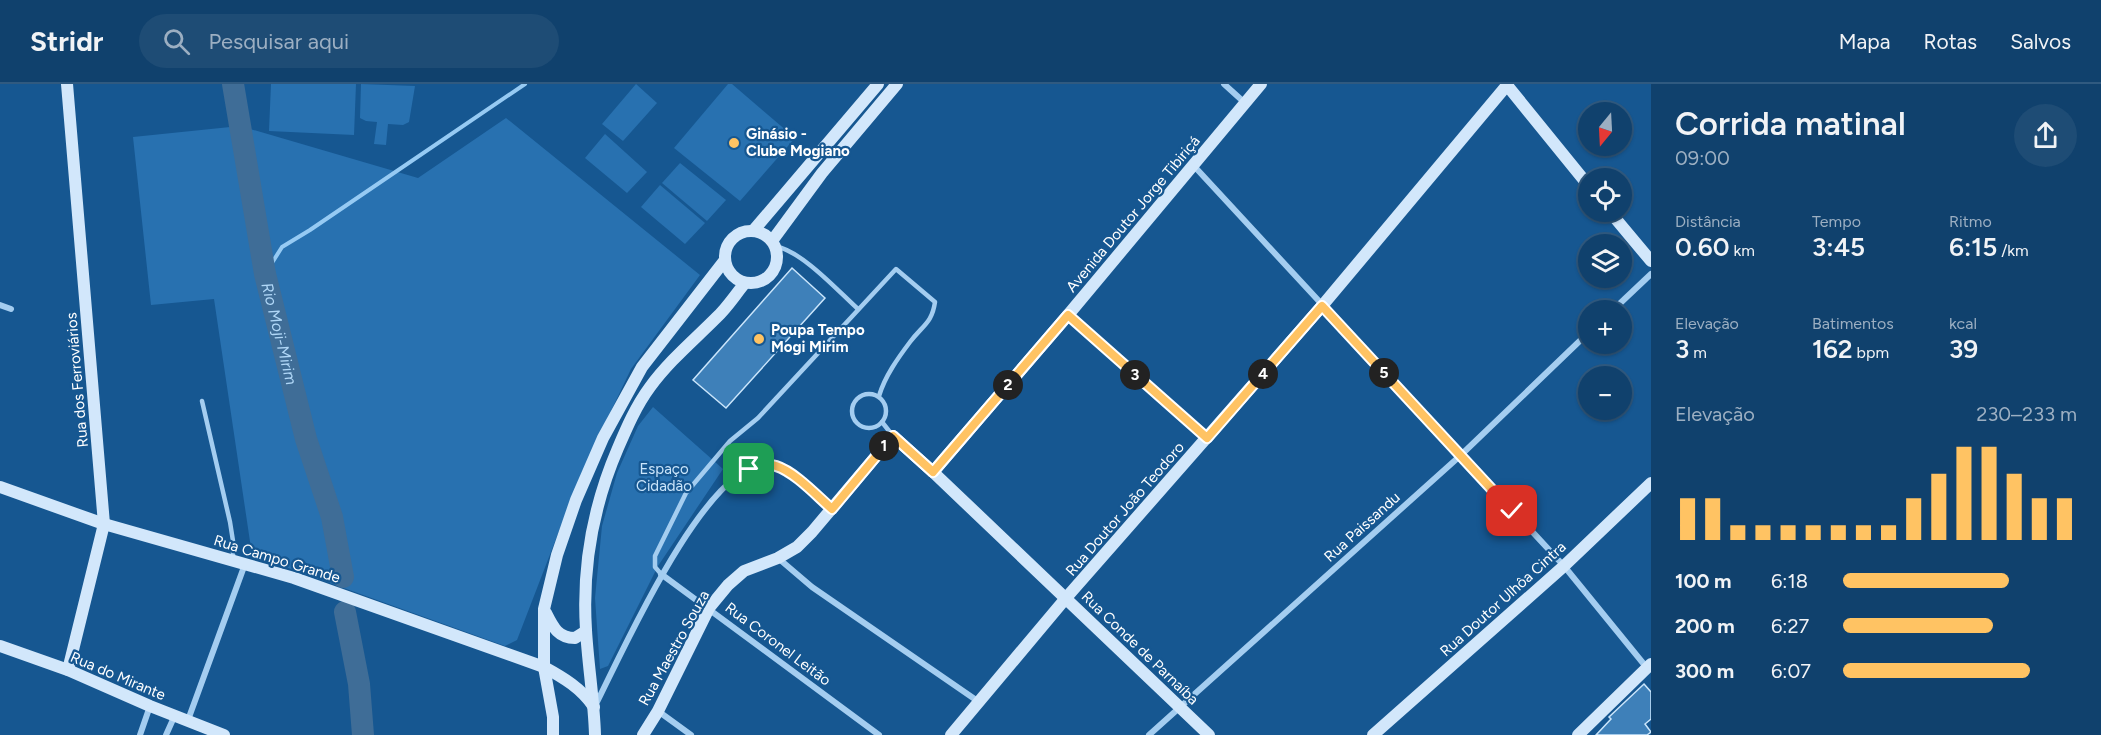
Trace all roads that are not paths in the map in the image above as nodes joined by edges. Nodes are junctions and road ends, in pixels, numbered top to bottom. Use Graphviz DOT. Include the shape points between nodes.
graph roads {
  1 [pos="67,84"];
  2 [pos="878,84"];
  3 [pos="897,84"];
  4 [pos="1224,84"];
  5 [pos="1261,84"];
  6 [pos="1507,84"];
  7 [pos="1245,103"];
  8 [pos="1194,166"];
  9 [pos="1578,173"];
  10 [pos="1618,222"];
  11 [pos="753,231"];
  12 [pos="773,243"];
  13 [pos="725,260"];
  14 [pos="1651,261"];
  15 [pos="1651,274"];
  16 [pos="745,283"];
  17 [pos="1623,300"];
  18 [pos="0,305"];
  19 [pos="1322,306"];
  20 [pos="11,309"];
  21 [pos="858,309"];
  22 [pos="1068,315"];
  23 [pos="1578,343"];
  24 [pos="879,396"];
  25 [pos="202,401"];
  26 [pos="882,422"];
  27 [pos="893,436"];
  28 [pos="1207,438"];
  29 [pos="1461,455"];
  30 [pos="933,472"];
  31 [pos="1651,483"];
  32 [pos="0,487"];
  33 [pos="832,509"];
  34 [pos="104,524"];
  35 [pos="778,558"];
  36 [pos="239,562"];
  37 [pos="1564,566"];
  38 [pos="661,574"];
  39 [pos="1066,598"];
  40 [pos="710,608"];
  41 [pos="544,609"];
  42 [pos="586,631"];
  43 [pos="0,645"];
  44 [pos="544,667"];
  45 [pos="1650,669"];
  46 [pos="68,670"];
  47 [pos="979,702"];
  48 [pos="150,706"];
  49 [pos="1180,706"];
  50 [pos="594,707"];
  51 [pos="658,711"];
  52 [pos="175,715"];
  53 [pos="188,720"];
  54 [pos="140,735"];
  55 [pos="166,735"];
  56 [pos="224,735"];
  57 [pos="553,735"];
  58 [pos="595,735"];
  59 [pos="643,735"];
  60 [pos="691,735"];
  61 [pos="879,735"];
  62 [pos="951,735"];
  63 [pos="1149,735"];
  64 [pos="1209,735"];
  65 [pos="1373,735"];
  66 [pos="1578,735"];
  1 -- 34 [label="street, Rua dos Ferroviários"];
  2 -- 11 [label="street"];
  3 -- 12 [label="street" via="822,173"];
  4 -- 7 [label="street"];
  5 -- 7 [label="street, Avenida Doutor Jorge Tibiriçá"];
  6 -- 9 [label="street"];
  6 -- 19 [label="street, Rua Doutor João Teodoro"];
  7 -- 8 [label="street, Avenida Doutor Jorge Tibiriçá"];
  8 -- 19 [label="street"];
  8 -- 22 [label="street, Avenida Doutor Jorge Tibiriçá"];
  10 -- 14 [label="street"];
  11 -- 12 [label="street"];
  11 -- 13 [label="street" via="729,242"];
  12 -- 16 [label="street" via="777,255 772,274 755,283"];
  12 -- 21 [label="lane" via="798,256"];
  13 -- 16 [label="street" via="731,274"];
  13 -- 41 [label="street" via="642,367 603,438 564,533"];
  15 -- 17 [label="street"];
  16 -- 42 [label="street" via="718,317 675,356 627,427 606,477 590,536"];
  18 -- 20 [label="street"];
  19 -- 28 [label="street, Rua Doutor João Teodoro"];
  19 -- 29 [label="street"];
  21 -- 24 [label="lane" via="896,269 935,302 933,316 910,342 883,383"];
  21 -- 38 [label="lane" via="758,418 730,441 686,493 655,556 655,567"];
  22 -- 28 [label="street"];
  22 -- 30 [label="street, Avenida Doutor Jorge Tibiriçá"];
  23 -- 29 [label="street, Rua Paissandu"];
  24 -- 26 [label="lane" via="887,411"];
  24 -- 26 [label="lane" via="862,395 854,402 852,414 862,426 874,427"];
  25 -- 36 [label="lane"];
  26 -- 27 [label="lane"];
  27 -- 30 [label="street, Rua Conde de Parnaíba"];
  27 -- 33 [label="street, Rua Maestro Souza"];
  28 -- 39 [label="street, Rua Doutor João Teodoro"];
  29 -- 37 [label="street"];
  29 -- 49 [label="street, Rua Paissandu"];
  30 -- 39 [label="street, Rua Conde de Parnaíba"];
  31 -- 37 [label="street, Rua Doutor Ulhôa Cintra"];
  32 -- 34 [label="street, Rua Campo Grande"];
  33 -- 35 [label="street, Rua Maestro Souza" via="797,547"];
  33 -- 38 [label="street" via="776,466 764,464 749,469 736,476 707,507"];
  34 -- 36 [label="street, Rua Campo Grande"];
  34 -- 46 [label="street, Rua dos Ferroviários"];
  35 -- 40 [label="street, Rua Maestro Souza" via="744,572"];
  35 -- 47 [label="street"];
  36 -- 44 [label="street, Rua Campo Grande"];
  36 -- 53 [label="street"];
  37 -- 45 [label="street"];
  37 -- 65 [label="street, Rua Doutor Ulhôa Cintra"];
  38 -- 40 [label="street, Rua Coronel Leitão"];
  38 -- 50 [label="street"];
  39 -- 47 [label="street, Rua Doutor João Teodoro"];
  39 -- 49 [label="street, Rua Conde de Parnaíba"];
  40 -- 51 [label="street, Rua Maestro Souza"];
  40 -- 61 [label="street, Rua Coronel Leitão"];
  41 -- 42 [label="street" via="561,636 575,638"];
  41 -- 44 [label="street"];
  42 -- 50 [label="street"];
  43 -- 46 [label="street, Rua do Mirante"];
  44 -- 50 [label="street, Rua Campo Grande" via="585,693"];
  44 -- 57 [label="street"];
  45 -- 66 [label="street"];
  46 -- 48 [label="street, Rua do Mirante"];
  47 -- 62 [label="street, Rua Doutor João Teodoro"];
  48 -- 52 [label="street, Rua do Mirante"];
  48 -- 54 [label="street"];
  49 -- 63 [label="street, Rua Paissandu"];
  49 -- 64 [label="street, Rua Conde de Parnaíba"];
  50 -- 58 [label="street"];
  51 -- 59 [label="street, Rua Maestro Souza"];
  51 -- 60 [label="street"];
  52 -- 53 [label="street, Rua do Mirante"];
  52 -- 55 [label="street"];
  53 -- 56 [label="street, Rua do Mirante"];
}
